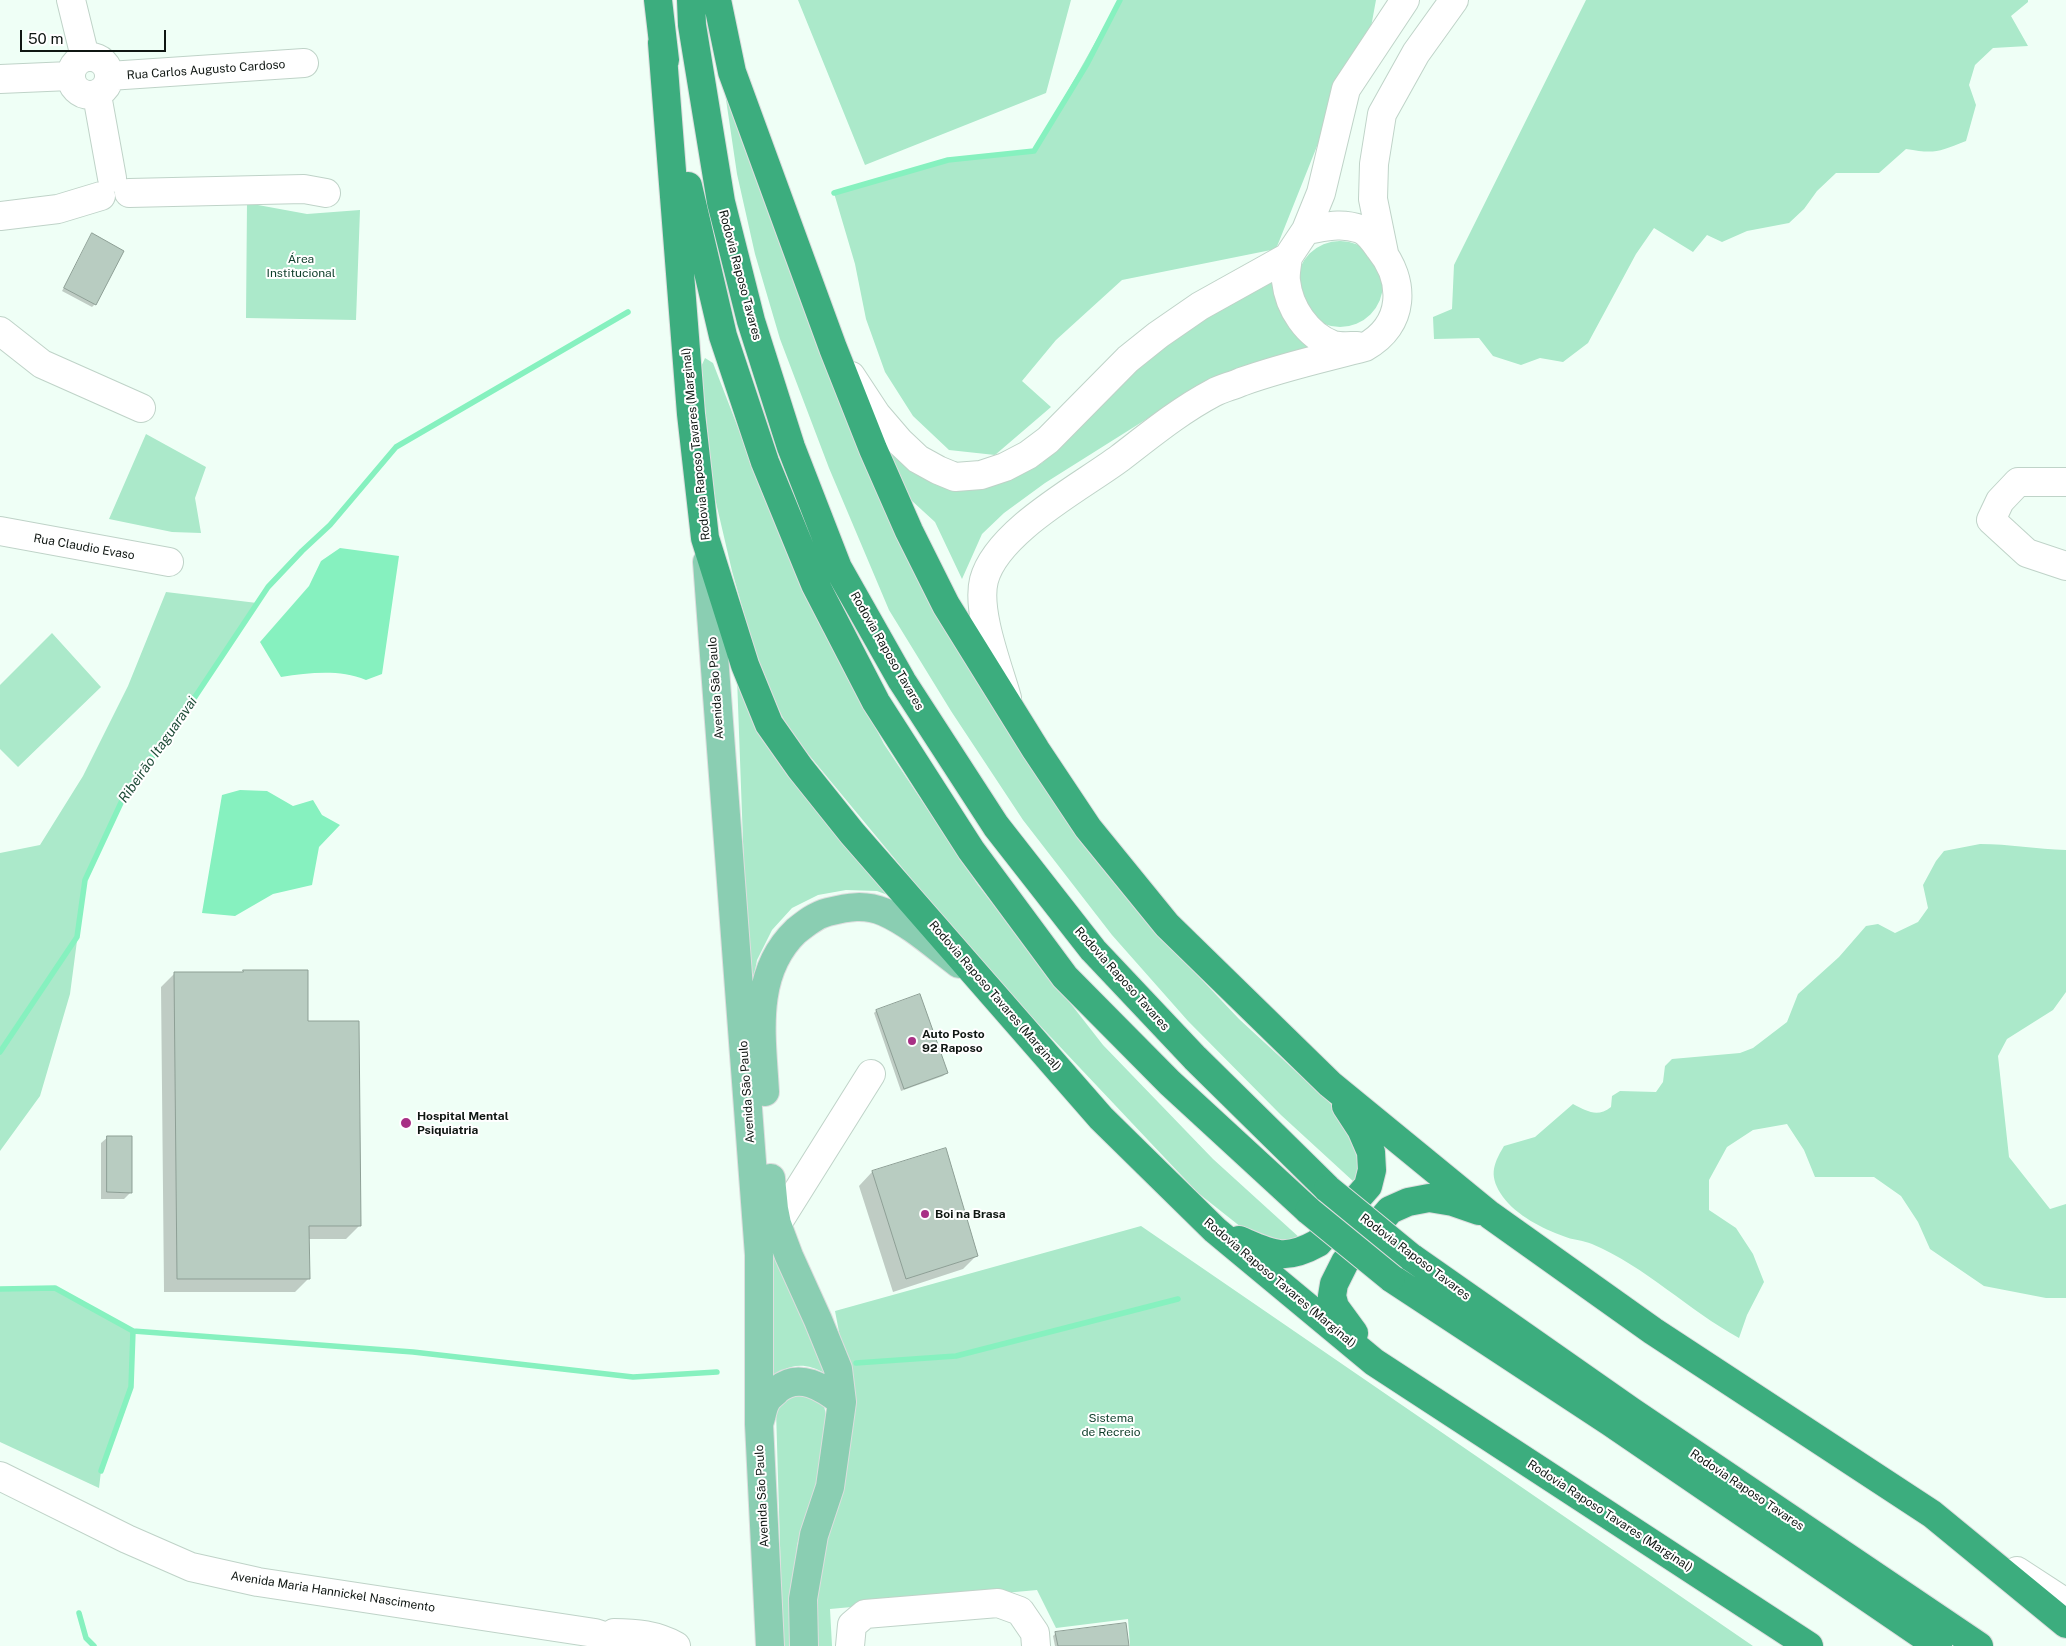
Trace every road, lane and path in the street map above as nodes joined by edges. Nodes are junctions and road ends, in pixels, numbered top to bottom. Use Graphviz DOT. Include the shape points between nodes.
graph roads {
  1 [pos="71,0"];
  2 [pos="658,0"];
  3 [pos="691,0"];
  4 [pos="717,0"];
  5 [pos="1405,0"];
  6 [pos="1444,4"];
  7 [pos="662,43"];
  8 [pos="304,63"];
  9 [pos="77,66"];
  10 [pos="0,79"];
  11 [pos="103,85"];
  12 [pos="114,189"];
  13 [pos="326,194"];
  14 [pos="0,216"];
  15 [pos="1306,230"];
  16 [pos="1384,253"];
  17 [pos="1288,257"];
  18 [pos="0,331"];
  19 [pos="1365,347"];
  20 [pos="833,348"];
  21 [pos="141,408"];
  22 [pos="2066,482"];
  23 [pos="0,531"];
  24 [pos="705,538"];
  25 [pos="169,562"];
  26 [pos="2066,566"];
  27 [pos="1010,709"];
  28 [pos="978,978"];
  29 [pos="871,1074"];
  30 [pos="1330,1084"];
  31 [pos="1490,1214"];
  32 [pos="777,1224"];
  33 [pos="1215,1230"];
  34 [pos="1374,1362"];
  35 [pos="842,1402"];
  36 [pos="759,1424"];
  37 [pos="0,1476"];
  38 [pos="1932,1514"];
  39 [pos="2066,1603"];
  40 [pos="2066,1624"];
  41 [pos="595,1633"];
  42 [pos="635,1646"];
  43 [pos="676,1646"];
  44 [pos="770,1646"];
  45 [pos="804,1646"];
  46 [pos="850,1646"];
  47 [pos="1036,1646"];
  48 [pos="1809,1646"];
  49 [pos="1938,1646"];
  50 [pos="1979,1646"];
  1 -- 9 [label="street"];
  2 -- 7 [label="highway, Rodovia Raposo Tavares"];
  3 -- 50 [label="highway, Rodovia Raposo Tavares, bridge" via="692,25 721,202 750,321 791,447 838,568 902,681 996,826 1087,943 1195,1058 1328,1189 1411,1256 1631,1411"];
  4 -- 20 [label="highway" via="732,72"];
  5 -- 15 [label="street" via="1346,89 1321,193"];
  6 -- 16 [label="street" via="1382,114 1374,164 1374,199"];
  7 -- 24 [label="highway, Rodovia Raposo Tavares (Marginal)" via="691,414"];
  7 -- 49 [label="highway, Rodovia Raposo Tavares, bridge" via="692,208 723,336 765,462 814,584 876,702 970,850 1065,977 1170,1083 1309,1211 1391,1278"];
  8 -- 11 [label="street, Rua Carlos Augusto Cardoso"];
  9 -- 10 [label="street"];
  9 -- 11 [label="street, Rua Carlos Augusto Cardoso" via="71,82 78,92 91,96"];
  11 -- 12 [label="street"];
  12 -- 13 [label="street" via="304,189"];
  12 -- 14 [label="street" via="58,209"];
  15 -- 16 [label="street" via="1343,225 1362,230"];
  15 -- 17 [label="street"];
  16 -- 19 [label="street" via="1398,287 1395,314 1378,340"];
  17 -- 19 [label="street" via="1286,280 1290,302 1300,318 1312,332 1334,345"];
  17 -- 20 [label="street" via="1200,306 1158,335 1128,358 1048,440 1005,467 980,475 955,477 918,460 876,414"];
  18 -- 21 [label="street" via="42,364"];
  19 -- 27 [label="street" via="1258,376 1214,392 1031,520 1008,541 992,561 984,580 981,605"];
  20 -- 27 [label="highway" via="909,531 946,605"];
  22 -- 26 [label="street" via="2018,482 2000,501 1991,520 2028,552"];
  23 -- 25 [label="street, Rua Claudio Evaso"];
  24 -- 28 [label="highway, Rodovia Raposo Tavares (Marginal)" via="745,665 769,724 852,833"];
  24 -- 36 [label="main road, Avenida São Paulo" via="759,1255"];
  27 -- 30 [label="highway" via="1088,828 1167,925"];
  28 -- 32 [label="main road, Avenida São Paulo" via="904,923 865,906 824,913 806,922 792,936 770,970 761,1009 766,1116"];
  28 -- 33 [label="highway, Rodovia Raposo Tavares (Marginal)" via="1101,1118"];
  29 -- 32 [label="street"];
  30 -- 31 [label="highway"];
  30 -- 33 [label="highway" via="1361,1129 1371,1152 1372,1170 1368,1186 1318,1243 1285,1256"];
  31 -- 34 [label="highway" via="1429,1198 1408,1202 1390,1210 1344,1262 1334,1284 1334,1307"];
  31 -- 38 [label="highway" via="1653,1331"];
  32 -- 35 [label="main road, Avenida São Paulo" via="838,1369"];
  33 -- 34 [label="highway, Rodovia Raposo Tavares (Marginal)"];
  34 -- 48 [label="highway, Rodovia Raposo Tavares (Marginal)"];
  35 -- 36 [label="main road" via="824,1388 809,1383 792,1383 767,1400"];
  35 -- 45 [label="main road, Avenida São Paulo" via="830,1487 814,1535 804,1599"];
  36 -- 44 [label="main road, Avenida São Paulo"];
  37 -- 41 [label="street, Avenida Maria Hannickel Nascimento" via="191,1567 258,1582"];
  38 -- 39 [label="street"];
  38 -- 40 [label="highway"];
  41 -- 42 [label="street, Avenida Maria Hannickel Nascimento"];
  41 -- 43 [label="street, Avenida Maria Hannickel Nascimento" via="655,1636"];
  46 -- 47 [label="street" via="852,1625 865,1614 998,1602 1020,1611 1035,1633"];
}
